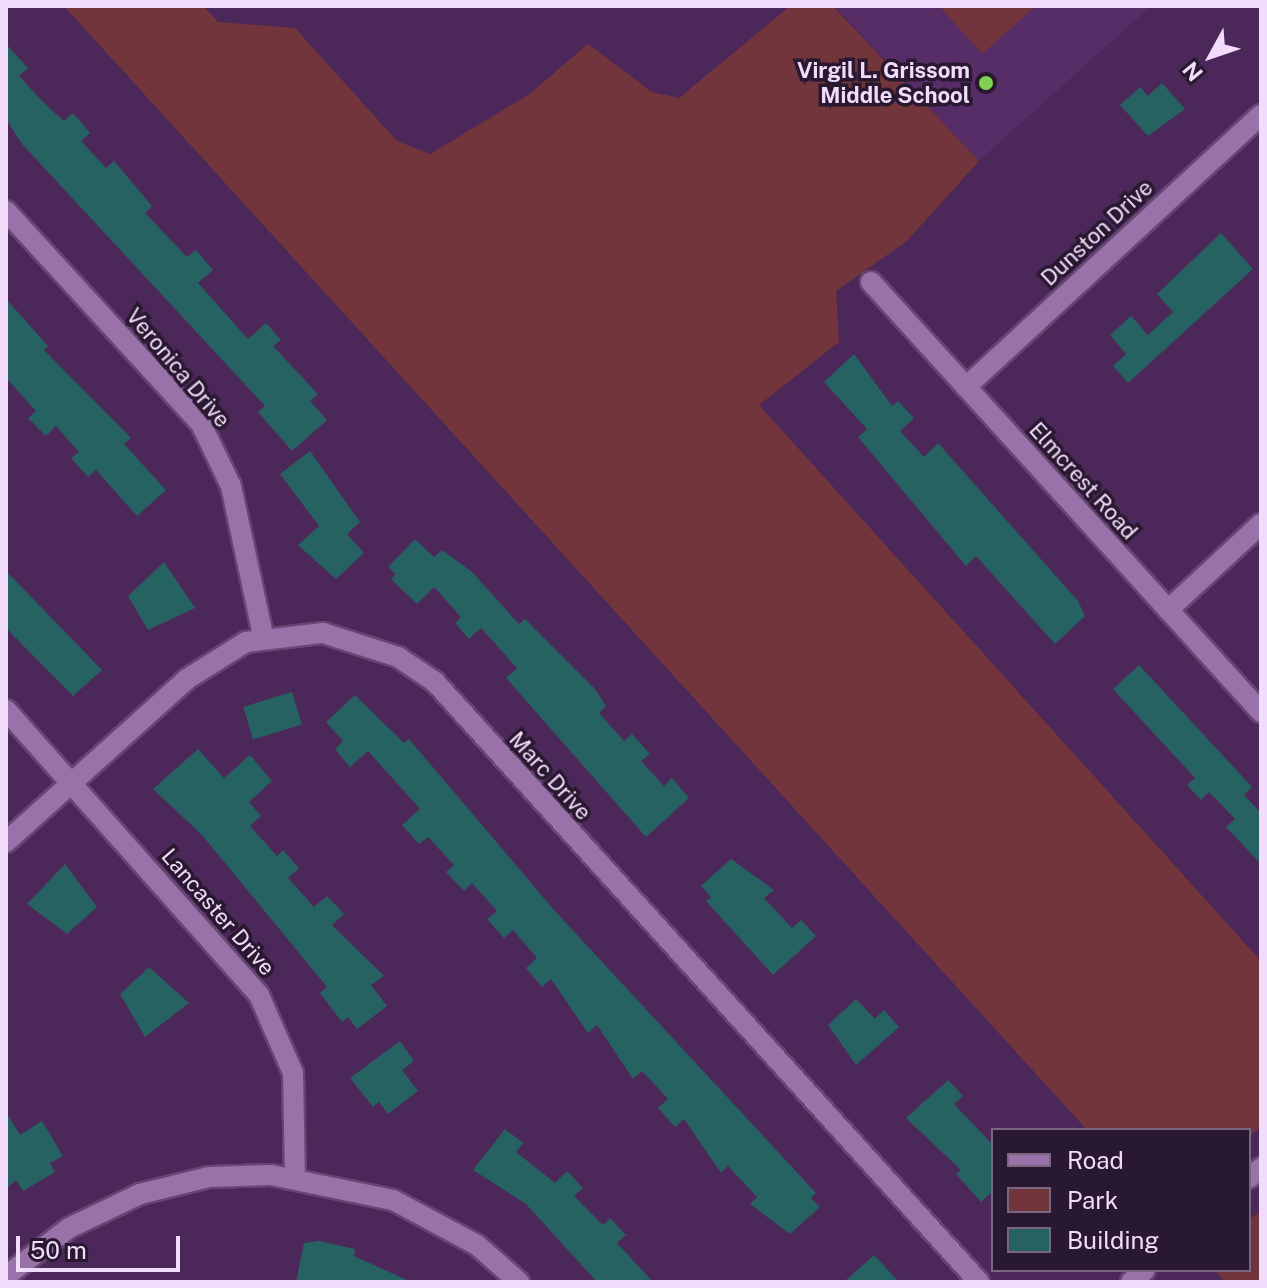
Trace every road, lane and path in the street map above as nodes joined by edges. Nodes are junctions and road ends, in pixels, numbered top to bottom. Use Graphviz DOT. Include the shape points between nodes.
graph roads {
  1 [pos="1261,115"];
  2 [pos="6,211"];
  3 [pos="871,282"];
  4 [pos="966,387"];
  5 [pos="1261,524"];
  6 [pos="1168,610"];
  7 [pos="263,635"];
  8 [pos="6,710"];
  9 [pos="1261,712"];
  10 [pos="72,783"];
  11 [pos="6,842"];
  12 [pos="295,1177"];
  13 [pos="6,1276"];
  14 [pos="519,1282"];
  15 [pos="979,1282"];
  1 -- 4 [label="street, Dunston Drive"];
  2 -- 7 [label="street, Veronica Drive" via="201,424 231,486"];
  3 -- 4 [label="street, Elmcrest Road"];
  4 -- 6 [label="street, Elmcrest Road"];
  5 -- 6 [label="street"];
  6 -- 9 [label="street, Elmcrest Road"];
  7 -- 10 [label="street, Marc Drive" via="187,679"];
  7 -- 15 [label="street, Marc Drive" via="323,633 359,641 435,682"];
  8 -- 10 [label="street, Lancaster Drive"];
  10 -- 11 [label="street, Marc Drive"];
  10 -- 12 [label="street, Lancaster Drive" via="269,1011 293,1073"];
  12 -- 13 [label="street" via="209,1177 160,1187 69,1228"];
  12 -- 14 [label="street" via="393,1200 477,1245"];
}
